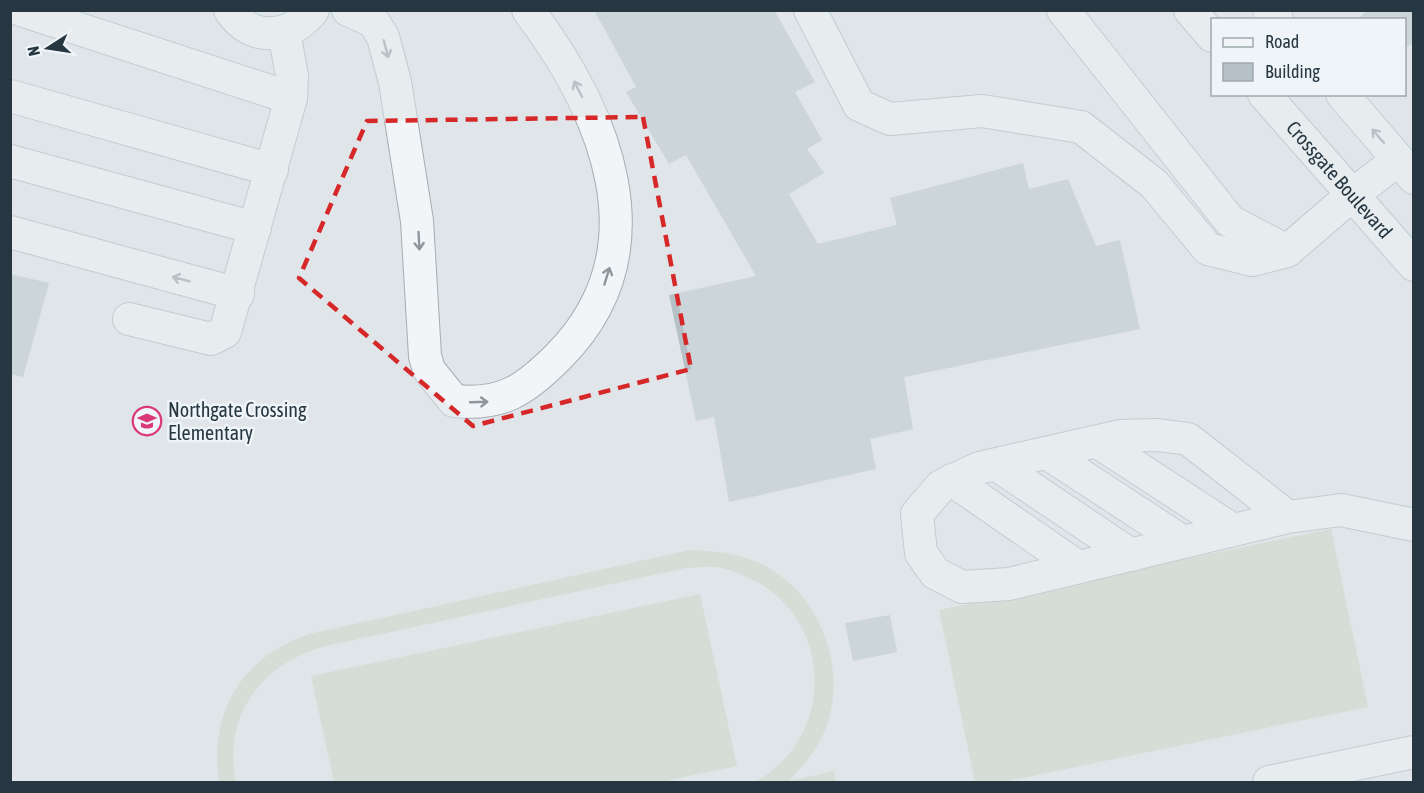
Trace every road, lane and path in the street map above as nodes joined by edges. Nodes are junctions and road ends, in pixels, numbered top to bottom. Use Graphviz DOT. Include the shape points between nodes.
graph roads {
  1 [pos="21,10"];
  2 [pos="230,10"];
  3 [pos="313,10"];
  4 [pos="348,10"];
  5 [pos="528,10"];
  6 [pos="810,10"];
  7 [pos="1063,10"];
  8 [pos="1190,10"];
  9 [pos="284,32"];
  10 [pos="1211,35"];
  11 [pos="10,96"];
  12 [pos="1266,96"];
  13 [pos="1344,96"];
  14 [pos="291,98"];
  15 [pos="10,161"];
  16 [pos="1406,169"];
  17 [pos="272,170"];
  18 [pos="1352,195"];
  19 [pos="255,228"];
  20 [pos="10,232"];
  21 [pos="1287,251"];
  22 [pos="1413,264"];
  23 [pos="238,294"];
  24 [pos="129,319"];
  25 [pos="1024,459"];
  26 [pos="1287,517"];
  27 [pos="1413,525"];
  28 [pos="1233,530"];
  29 [pos="1193,540"];
  30 [pos="1141,552"];
  31 [pos="1089,565"];
  32 [pos="1413,752"];
  33 [pos="1269,783"];
  1 -- 14 [label="street"];
  2 -- 9 [label="street" via="242,24 257,32"];
  3 -- 9 [label="street" via="302,24"];
  4 -- 5 [label="street, one-way" via="373,21 383,38 395,82 417,221 429,370 454,401 475,403 493,402 520,391 538,377 584,330 597,307 610,267 616,222 615,183 600,136 560,55"];
  6 -- 21 [label="street" via="859,105 890,119 982,111 1081,126 1154,184 1208,249 1252,260"];
  7 -- 21 [label="street" via="1230,221"];
  8 -- 10 [label="street"];
  9 -- 14 [label="street" via="292,76"];
  11 -- 17 [label="street"];
  12 -- 18 [label="street, Crossgate Boulevard"];
  16 -- 13 [label="street, one-way"];
  14 -- 17 [label="street"];
  15 -- 19 [label="street"];
  16 -- 18 [label="street"];
  17 -- 19 [label="street"];
  18 -- 21 [label="street"];
  18 -- 22 [label="street, Crossgate Boulevard"];
  19 -- 23 [label="street"];
  23 -- 20 [label="street, one-way"];
  23 -- 24 [label="street" via="225,332 211,339"];
  25 -- 26 [label="street" via="1120,436 1188,439"];
  25 -- 28 [label="street"];
  25 -- 29 [label="street"];
  25 -- 30 [label="street"];
  25 -- 31 [label="street"];
  25 -- 31 [label="street" via="941,486 917,514 921,554 936,573 962,587 1009,584"];
  26 -- 27 [label="street" via="1341,510"];
  26 -- 28 [label="street"];
  28 -- 29 [label="street"];
  29 -- 30 [label="street"];
  30 -- 31 [label="street"];
  32 -- 33 [label="street"];
}
